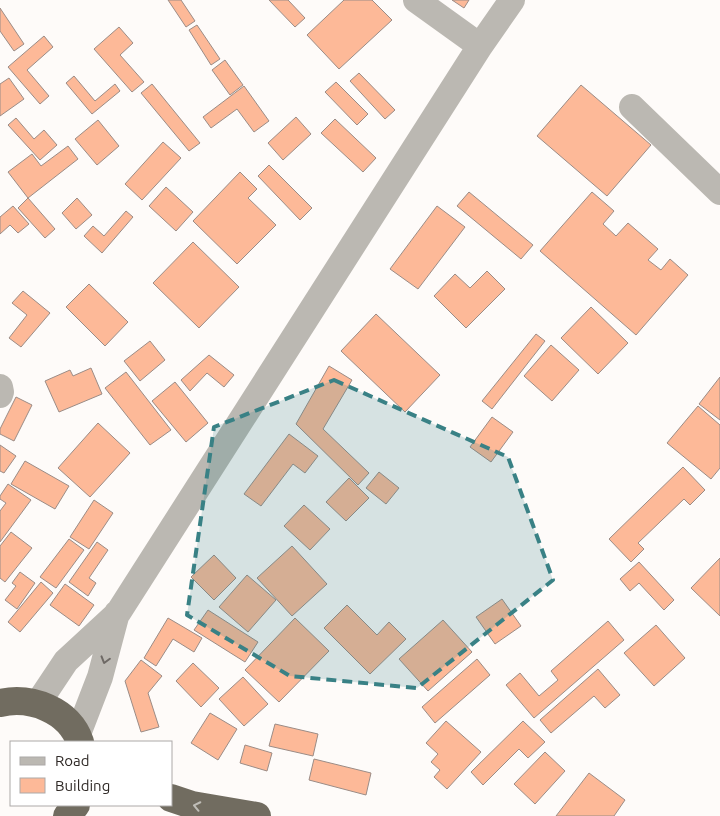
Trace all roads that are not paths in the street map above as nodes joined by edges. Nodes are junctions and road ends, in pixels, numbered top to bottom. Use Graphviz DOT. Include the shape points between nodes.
graph roads {
  1 [pos="416,0"];
  2 [pos="512,0"];
  3 [pos="480,46"];
  4 [pos="632,108"];
  5 [pos="720,192"];
  6 [pos="0,386"];
  7 [pos="0,395"];
  8 [pos="118,613"];
  9 [pos="0,703"];
  10 [pos="38,703"];
  11 [pos="79,738"];
  12 [pos="172,798"];
  13 [pos="75,806"];
  14 [pos="67,816"];
  15 [pos="257,816"];
  1 -- 3 [label="street"];
  2 -- 3 [label="street"];
  3 -- 8 [label="street"];
  4 -- 5 [label="street"];
  6 -- 7 [label="street"];
  8 -- 10 [label="street" via="66,661"];
  8 -- 11 [label="street, one-way"];
  9 -- 10 [label="highway" via="13,700"];
  10 -- 11 [label="highway" via="60,715"];
  15 -- 12 [label="highway, one-way"];
  13 -- 14 [label="highway"];
}
